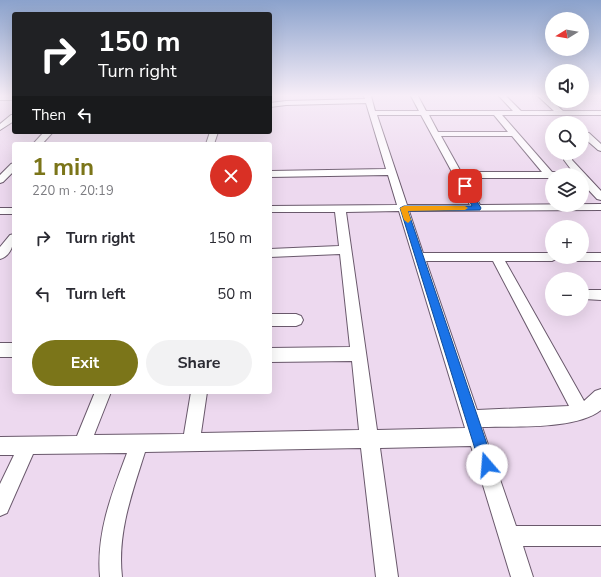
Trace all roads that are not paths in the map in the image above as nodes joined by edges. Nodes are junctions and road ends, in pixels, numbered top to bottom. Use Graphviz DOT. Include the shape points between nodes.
graph roads {
  1 [pos="376,123"];
  2 [pos="429,123"];
  3 [pos="505,123"];
  4 [pos="47,134"];
  5 [pos="435,134"];
  6 [pos="514,134"];
  7 [pos="589,135"];
  8 [pos="601,135"];
  9 [pos="589,139"];
  10 [pos="39,142"];
  11 [pos="601,148"];
  12 [pos="545,170"];
  13 [pos="392,172"];
  14 [pos="272,174"];
  15 [pos="545,175"];
  16 [pos="459,176"];
  17 [pos="589,185"];
  18 [pos="601,197"];
  19 [pos="601,207"];
  20 [pos="404,208"];
  21 [pos="477,208"];
  22 [pos="272,209"];
  23 [pos="340,209"];
  24 [pos="0,211"];
  25 [pos="12,211"];
  26 [pos="12,242"];
  27 [pos="345,250"];
  28 [pos="6,253"];
  29 [pos="272,253"];
  30 [pos="419,257"];
  31 [pos="497,257"];
  32 [pos="545,257"];
  33 [pos="589,257"];
  34 [pos="601,257"];
  35 [pos="272,320"];
  36 [pos="296,320"];
  37 [pos="0,350"];
  38 [pos="12,350"];
  39 [pos="358,354"];
  40 [pos="272,355"];
  41 [pos="102,394"];
  42 [pos="199,394"];
  43 [pos="601,398"];
  44 [pos="581,412"];
  45 [pos="472,419"];
  46 [pos="478,437"];
  47 [pos="369,439"];
  48 [pos="191,442"];
  49 [pos="139,443"];
  50 [pos="82,444"];
  51 [pos="28,445"];
  52 [pos="0,446"];
  53 [pos="0,506"];
  54 [pos="510,536"];
  55 [pos="601,536"];
  56 [pos="111,577"];
  57 [pos="387,577"];
  58 [pos="522,577"];
  1 -- 13 [label="street"];
  2 -- 5 [label="street"];
  3 -- 6 [label="street"];
  4 -- 10 [label="street"];
  5 -- 6 [label="street"];
  5 -- 16 [label="street"];
  6 -- 12 [label="street"];
  7 -- 8 [label="street"];
  9 -- 11 [label="street"];
  13 -- 14 [label="street"];
  13 -- 20 [label="street"];
  15 -- 16 [label="street"];
  16 -- 21 [label="street"];
  17 -- 18 [label="street"];
  19 -- 21 [label="street"];
  20 -- 21 [label="street"];
  20 -- 23 [label="street"];
  20 -- 30 [label="street"];
  22 -- 23 [label="street"];
  23 -- 27 [label="street"];
  24 -- 25 [label="street"];
  26 -- 28 [label="street"];
  27 -- 29 [label="street"];
  27 -- 39 [label="street"];
  30 -- 31 [label="street"];
  30 -- 45 [label="street"];
  31 -- 32 [label="street"];
  31 -- 44 [label="street"];
  33 -- 34 [label="street"];
  35 -- 36 [label="street"];
  37 -- 38 [label="street"];
  39 -- 40 [label="street"];
  39 -- 47 [label="street"];
  41 -- 50 [label="street"];
  42 -- 48 [label="street"];
  43 -- 44 [label="street" via="596,405"];
  44 -- 45 [label="street" via="568,415"];
  45 -- 46 [label="street"];
  46 -- 47 [label="street"];
  46 -- 54 [label="street"];
  47 -- 48 [label="street"];
  47 -- 57 [label="street"];
  48 -- 49 [label="street"];
  49 -- 50 [label="street"];
  49 -- 56 [label="street" via="116,514 110,547"];
  50 -- 51 [label="street"];
  51 -- 52 [label="street"];
  51 -- 53 [label="street"];
  54 -- 55 [label="street"];
  54 -- 58 [label="street"];
}
